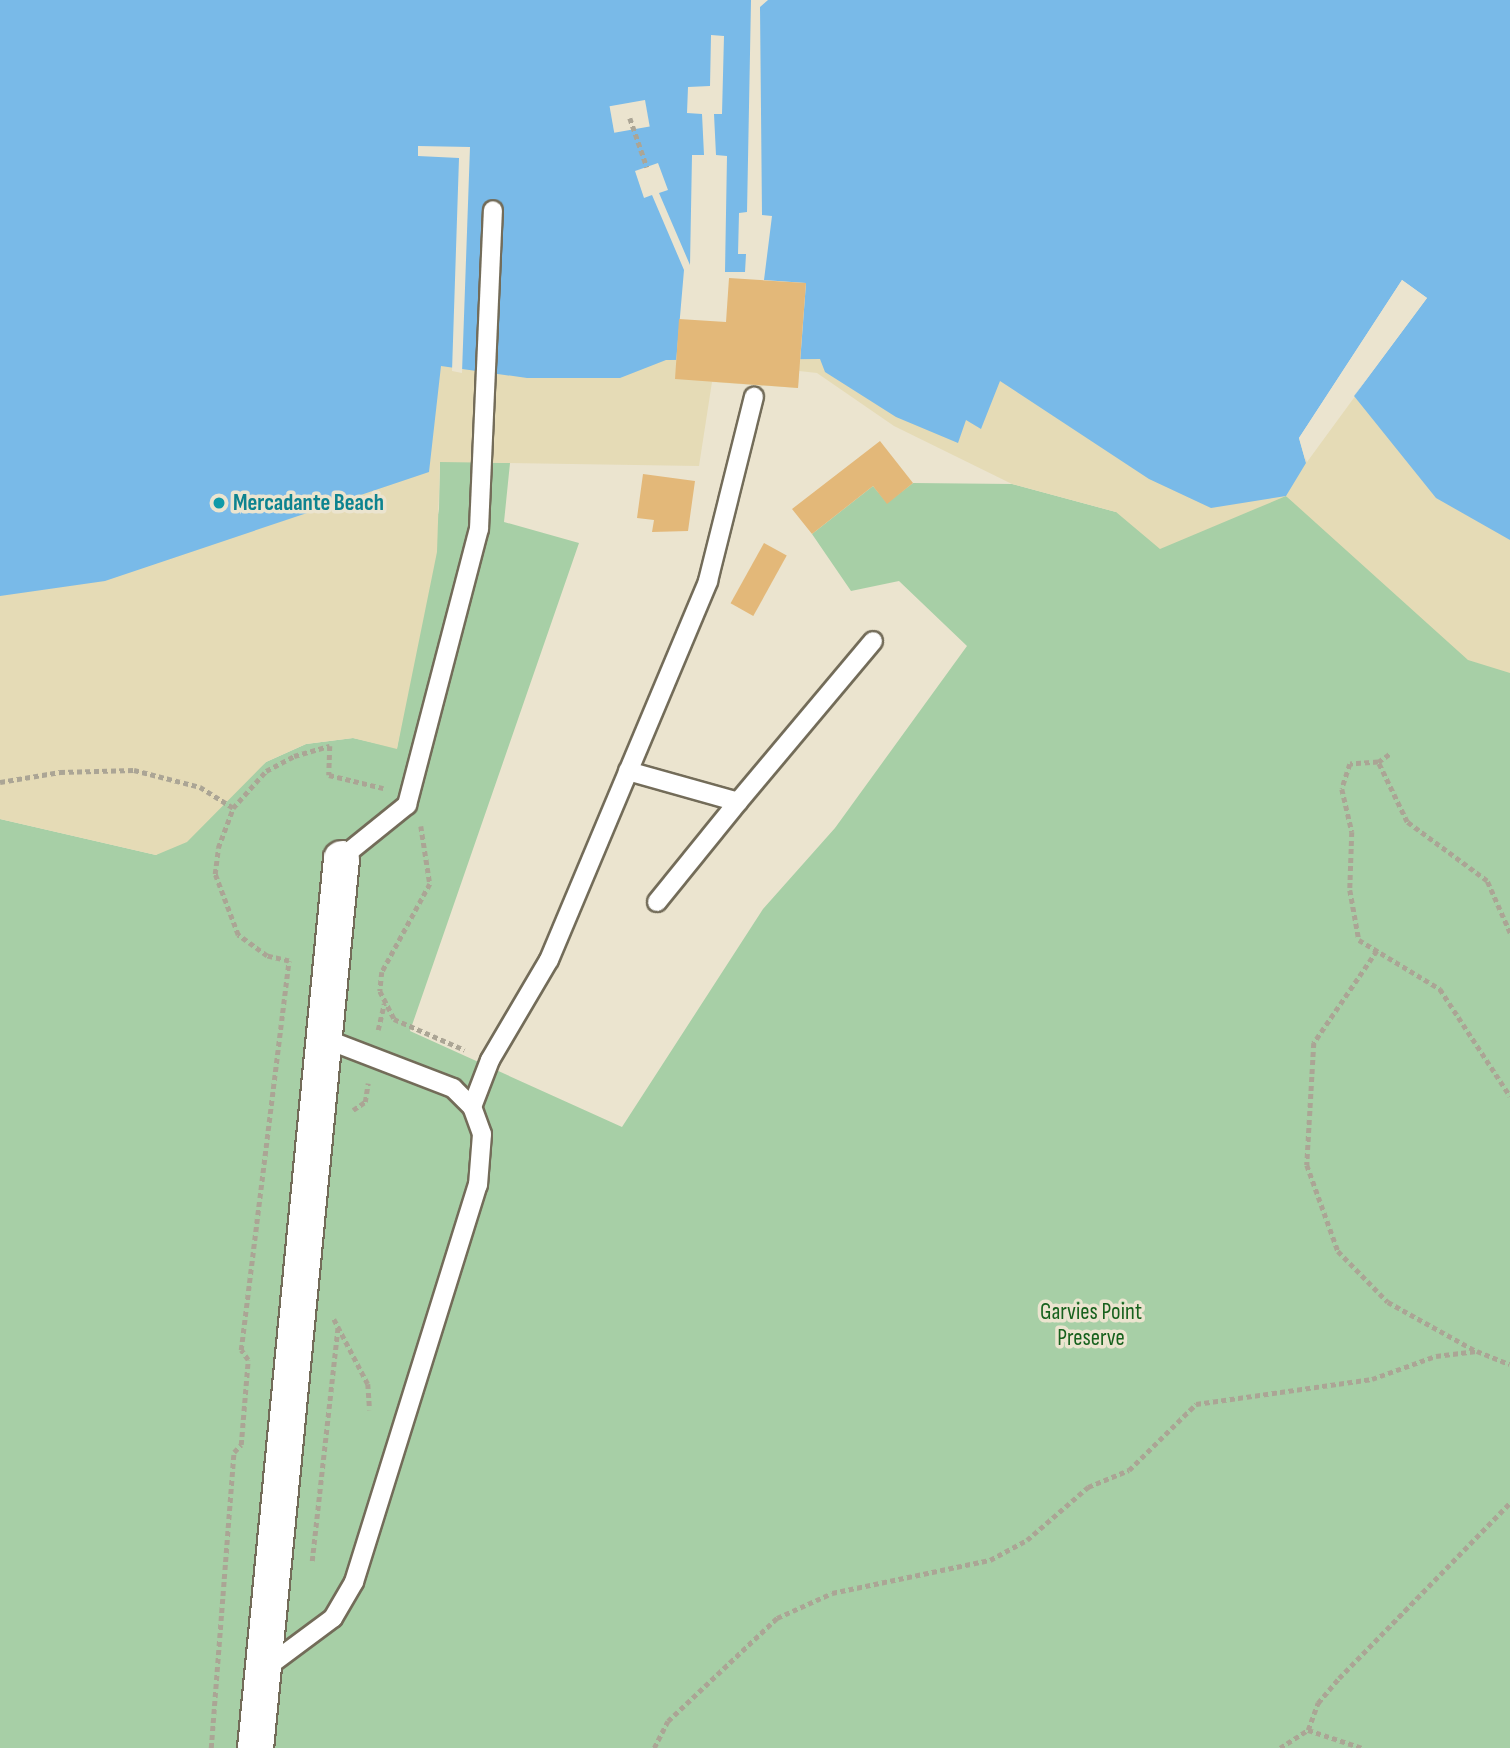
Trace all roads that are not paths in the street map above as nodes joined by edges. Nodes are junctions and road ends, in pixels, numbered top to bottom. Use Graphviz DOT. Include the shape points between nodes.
graph roads {
  1 [pos="493,210"];
  2 [pos="754,397"];
  3 [pos="873,641"];
  4 [pos="628,771"];
  5 [pos="738,802"];
  6 [pos="341,859"];
  7 [pos="657,902"];
  8 [pos="323,1038"];
  9 [pos="471,1108"];
  10 [pos="263,1670"];
  11 [pos="255,1748"];
  1 -- 6 [label="lane" via="479,529 407,805"];
  2 -- 4 [label="lane" via="708,580"];
  3 -- 5 [label="lane"];
  4 -- 5 [label="lane"];
  4 -- 9 [label="lane" via="549,960 490,1060"];
  5 -- 7 [label="lane"];
  6 -- 8 [label="street"];
  8 -- 9 [label="lane" via="432,1075"];
  8 -- 10 [label="street"];
  9 -- 10 [label="lane" via="482,1134 478,1185 354,1582 333,1618"];
  10 -- 11 [label="street"];
}
